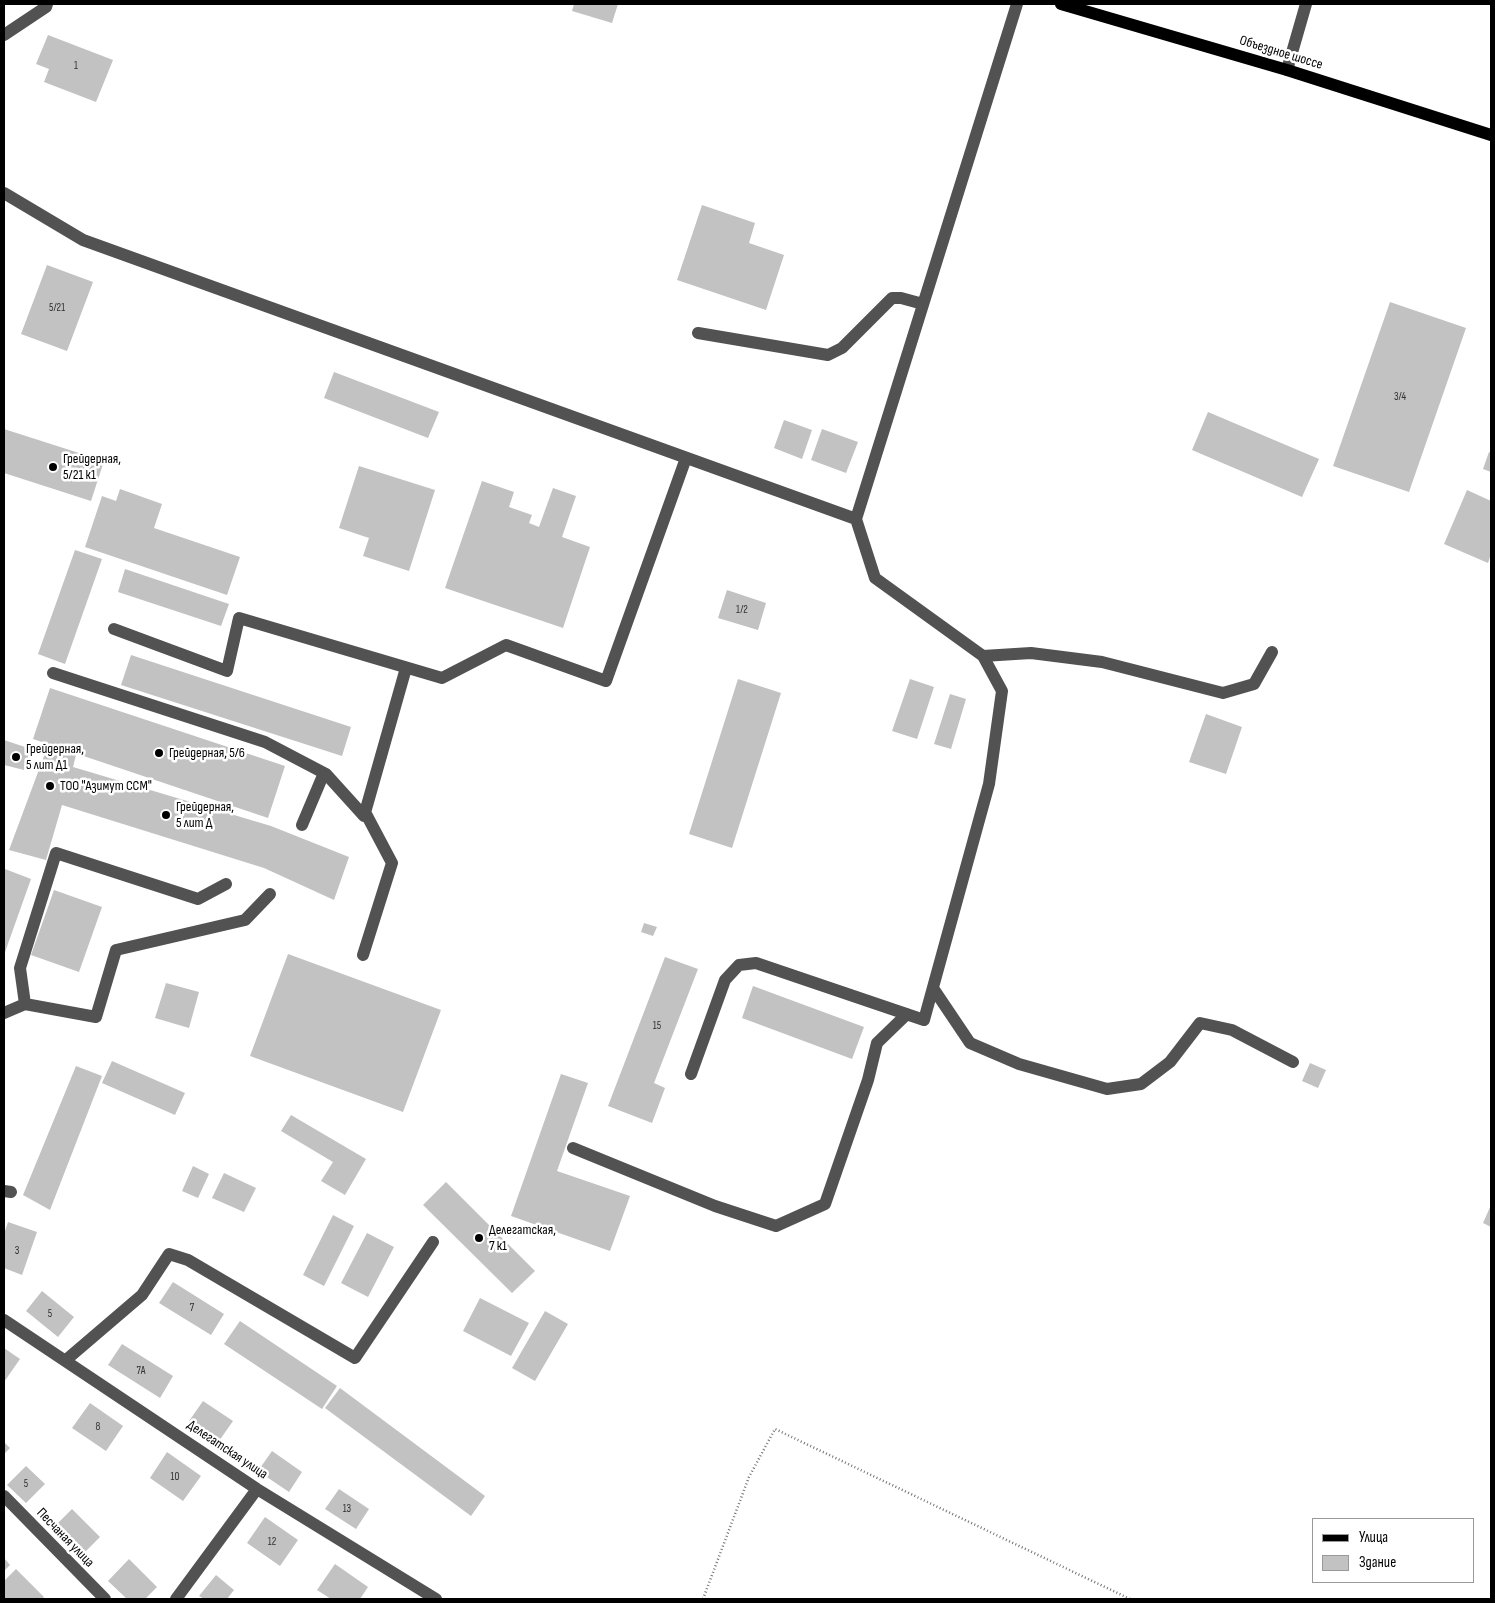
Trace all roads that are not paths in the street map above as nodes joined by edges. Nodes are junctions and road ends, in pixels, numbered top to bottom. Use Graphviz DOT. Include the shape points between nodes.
graph roads {
  1 [pos="47,4"];
  2 [pos="1017,4"];
  3 [pos="1061,4"];
  4 [pos="1306,4"];
  5 [pos="4,35"];
  6 [pos="1287,70"];
  7 [pos="1491,135"];
  8 [pos="4,193"];
  9 [pos="923,304"];
  10 [pos="698,333"];
  11 [pos="686,458"];
  12 [pos="856,519"];
  13 [pos="114,629"];
  14 [pos="1272,652"];
  15 [pos="983,656"];
  16 [pos="406,668"];
  17 [pos="53,672"];
  18 [pos="324,772"];
  19 [pos="365,812"];
  20 [pos="302,825"];
  21 [pos="226,884"];
  22 [pos="270,894"];
  23 [pos="363,955"];
  24 [pos="933,988"];
  25 [pos="25,1004"];
  26 [pos="4,1013"];
  27 [pos="907,1014"];
  28 [pos="1293,1062"];
  29 [pos="691,1074"];
  30 [pos="573,1148"];
  31 [pos="433,1242"];
  32 [pos="4,1320"];
  33 [pos="66,1360"];
  34 [pos="257,1488"];
  35 [pos="4,1496"];
  36 [pos="182,1597"];
  37 [pos="105,1599"];
  38 [pos="436,1599"];
  1 -- 5 [label="street"];
  2 -- 9 [label="street"];
  3 -- 6 [label="main road, Объездное шоссе"];
  4 -- 6 [label="street"];
  6 -- 7 [label="main road, Объездное шоссе"];
  8 -- 11 [label="street" via="83,240"];
  9 -- 10 [label="street" via="892,298 842,348 828,355"];
  9 -- 12 [label="street"];
  11 -- 12 [label="street"];
  11 -- 16 [label="street" via="606,681 506,645 442,678"];
  12 -- 15 [label="street" via="874,578"];
  13 -- 16 [label="street" via="227,671 239,618"];
  14 -- 15 [label="street" via="1254,684 1223,693 1102,662 1031,653"];
  15 -- 24 [label="street" via="1002,691 990,784"];
  16 -- 19 [label="street"];
  17 -- 18 [label="street" via="265,742"];
  18 -- 19 [label="street" via="364,816"];
  18 -- 20 [label="street"];
  19 -- 23 [label="street" via="392,863"];
  21 -- 25 [label="street" via="198,899 56,853 20,968"];
  22 -- 25 [label="street" via="245,920 116,950 96,1017"];
  24 -- 27 [label="street" via="924,1020"];
  24 -- 28 [label="street" via="970,1044 1019,1064 1107,1089 1141,1084 1170,1062 1200,1022 1232,1030"];
  25 -- 26 [label="street"];
  27 -- 29 [label="street" via="756,963 739,965 725,980"];
  27 -- 30 [label="street" via="877,1044 868,1080 825,1204 776,1226 715,1206"];
  31 -- 33 [label="street" via="355,1358 188,1260 169,1254 142,1295"];
  32 -- 33 [label="street, Делегатская улица"];
  33 -- 34 [label="street, Делегатская улица"];
  34 -- 36 [label="street"];
  34 -- 38 [label="street, Делегатская улица"];
  35 -- 37 [label="street, Песчаная улица"];
}
